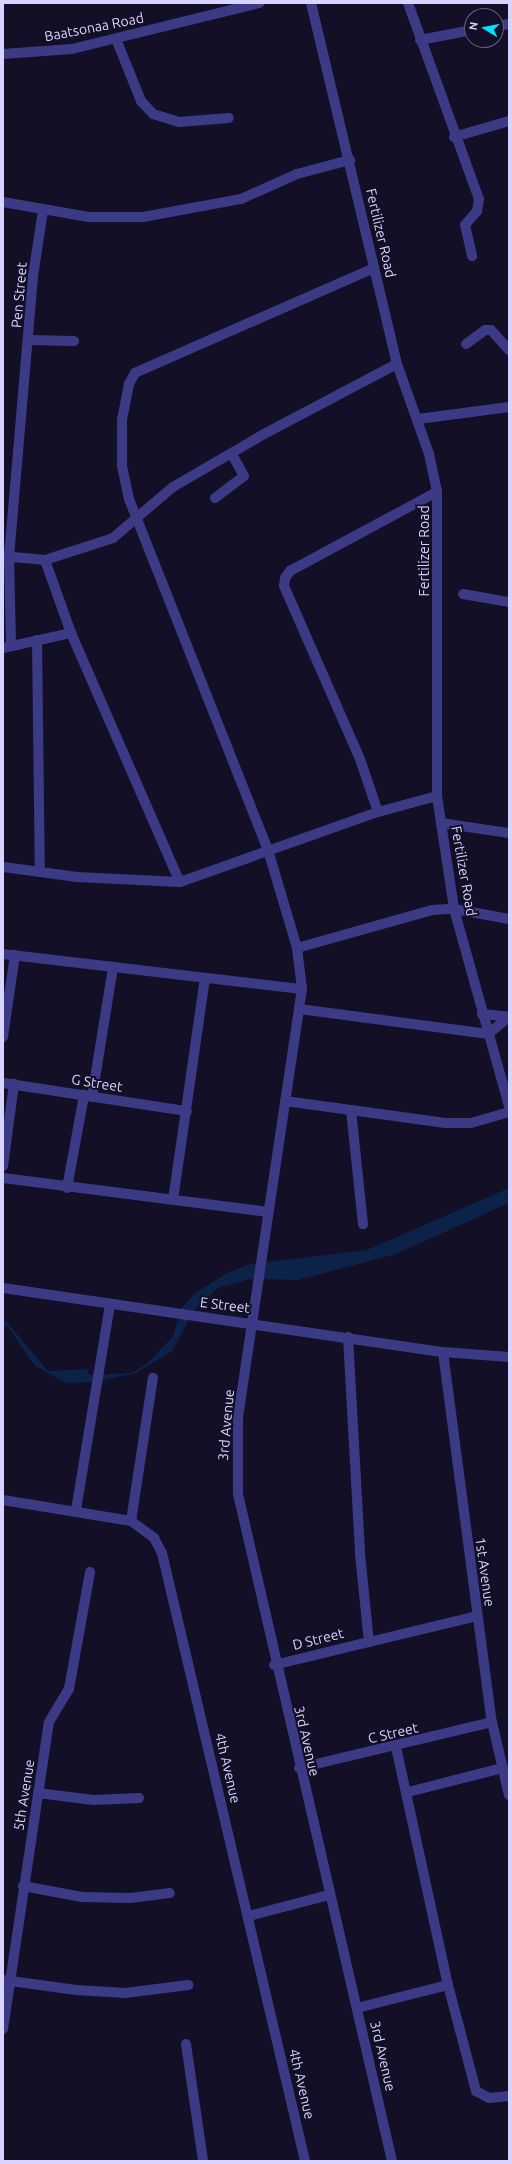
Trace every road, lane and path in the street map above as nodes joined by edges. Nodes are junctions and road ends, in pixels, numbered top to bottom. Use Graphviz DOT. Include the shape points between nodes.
graph roads {
  1 [pos="259,3"];
  2 [pos="311,3"];
  3 [pos="408,3"];
  4 [pos="464,32"];
  5 [pos="116,39"];
  6 [pos="420,40"];
  7 [pos="3,54"];
  8 [pos="229,118"];
  9 [pos="509,121"];
  10 [pos="454,137"];
  11 [pos="350,160"];
  12 [pos="3,202"];
  13 [pos="43,211"];
  14 [pos="472,256"];
  15 [pos="374,268"];
  16 [pos="29,340"];
  17 [pos="74,341"];
  18 [pos="466,344"];
  19 [pos="509,350"];
  20 [pos="397,364"];
  21 [pos="509,407"];
  22 [pos="418,419"];
  23 [pos="231,453"];
  24 [pos="437,492"];
  25 [pos="215,498"];
  26 [pos="137,516"];
  27 [pos="6,556"];
  28 [pos="45,560"];
  29 [pos="463,594"];
  30 [pos="509,602"];
  31 [pos="71,632"];
  32 [pos="37,640"];
  33 [pos="7,646"];
  34 [pos="437,796"];
  35 [pos="378,812"];
  36 [pos="442,823"];
  37 [pos="509,833"];
  38 [pos="268,850"];
  39 [pos="3,867"];
  40 [pos="40,871"];
  41 [pos="180,882"];
  42 [pos="454,909"];
  43 [pos="509,919"];
  44 [pos="297,948"];
  45 [pos="3,954"];
  46 [pos="15,956"];
  47 [pos="113,967"];
  48 [pos="205,978"];
  49 [pos="302,989"];
  50 [pos="299,1009"];
  51 [pos="482,1014"];
  52 [pos="509,1017"];
  53 [pos="488,1034"];
  54 [pos="3,1037"];
  55 [pos="3,1083"];
  56 [pos="14,1084"];
  57 [pos="88,1096"];
  58 [pos="285,1101"];
  59 [pos="509,1106"];
  60 [pos="351,1110"];
  61 [pos="186,1112"];
  62 [pos="509,1112"];
  63 [pos="3,1166"];
  64 [pos="3,1178"];
  65 [pos="67,1188"];
  66 [pos="173,1200"];
  67 [pos="268,1212"];
  68 [pos="363,1224"];
  69 [pos="3,1288"];
  70 [pos="110,1304"];
  71 [pos="252,1322"];
  72 [pos="348,1337"];
  73 [pos="443,1352"];
  74 [pos="509,1358"];
  75 [pos="153,1378"];
  76 [pos="3,1500"];
  77 [pos="76,1510"];
  78 [pos="131,1521"];
  79 [pos="90,1572"];
  80 [pos="477,1616"];
  81 [pos="369,1642"];
  82 [pos="274,1665"];
  83 [pos="492,1722"];
  84 [pos="396,1747"];
  85 [pos="299,1768"];
  86 [pos="503,1768"];
  87 [pos="408,1792"];
  88 [pos="38,1793"];
  89 [pos="509,1795"];
  90 [pos="139,1798"];
  91 [pos="23,1886"];
  92 [pos="170,1894"];
  93 [pos="329,1895"];
  94 [pos="249,1916"];
  95 [pos="6,1981"];
  96 [pos="188,1985"];
  97 [pos="448,1985"];
  98 [pos="357,2008"];
  99 [pos="3,2029"];
  100 [pos="186,2044"];
  101 [pos="509,2096"];
  102 [pos="202,2161"];
  103 [pos="305,2161"];
  104 [pos="392,2161"];
  1 -- 5 [label="street, Baatsonaa Road"];
  2 -- 11 [label="street, Fertilizer Road"];
  3 -- 6 [label="street"];
  4 -- 6 [label="street"];
  5 -- 7 [label="street, Baatsonaa Road" via="72,49"];
  5 -- 8 [label="street" via="141,101 153,114 179,122"];
  6 -- 10 [label="street"];
  9 -- 10 [label="street"];
  10 -- 14 [label="street" via="479,199 477,211 465,225"];
  11 -- 13 [label="street" via="297,174 241,199 143,217"];
  11 -- 15 [label="street, Fertilizer Road"];
  12 -- 13 [label="street"];
  13 -- 16 [label="street, Pen Street" via="33,276"];
  15 -- 20 [label="street, Fertilizer Road"];
  15 -- 26 [label="street, 3rd Avenue" via="135,373 129,384 122,419 122,466"];
  16 -- 17 [label="street"];
  16 -- 27 [label="street, Pen Street"];
  18 -- 19 [label="street" via="485,330 492,330"];
  20 -- 22 [label="street, Fertilizer Road"];
  20 -- 23 [label="street"];
  21 -- 22 [label="street"];
  22 -- 24 [label="street, Fertilizer Road"];
  23 -- 25 [label="street" via="244,476"];
  23 -- 26 [label="street" via="173,487"];
  24 -- 34 [label="street, Fertilizer Road"];
  24 -- 35 [label="street" via="290,571 285,578 284,586 360,759"];
  26 -- 28 [label="street" via="112,538"];
  26 -- 38 [label="street, 3rd Avenue" via="212,717"];
  27 -- 28 [label="street"];
  27 -- 33 [label="street, Pen Street"];
  28 -- 31 [label="street"];
  29 -- 30 [label="street"];
  31 -- 32 [label="street"];
  31 -- 41 [label="street"];
  32 -- 33 [label="street"];
  32 -- 40 [label="street"];
  34 -- 35 [label="street"];
  34 -- 36 [label="street, Fertilizer Road"];
  35 -- 38 [label="street"];
  36 -- 37 [label="street"];
  36 -- 42 [label="street, Fertilizer Road"];
  38 -- 41 [label="street"];
  38 -- 44 [label="street, 3rd Avenue"];
  39 -- 40 [label="street"];
  40 -- 41 [label="street"];
  42 -- 43 [label="street"];
  42 -- 44 [label="street" via="414,914"];
  42 -- 51 [label="street, Fertilizer Road"];
  44 -- 49 [label="street, 3rd Avenue"];
  45 -- 46 [label="street"];
  46 -- 47 [label="street"];
  46 -- 54 [label="street"];
  47 -- 48 [label="street"];
  47 -- 57 [label="street"];
  48 -- 49 [label="street"];
  48 -- 61 [label="street"];
  49 -- 50 [label="street, 3rd Avenue"];
  50 -- 53 [label="street"];
  50 -- 58 [label="street, 3rd Avenue"];
  51 -- 52 [label="street"];
  51 -- 53 [label="street, Fertilizer Road"];
  52 -- 53 [label="street"];
  53 -- 59 [label="street, Fertilizer Road"];
  55 -- 56 [label="street, G Street"];
  56 -- 57 [label="street, G Street"];
  56 -- 63 [label="street"];
  57 -- 61 [label="street, G Street"];
  57 -- 65 [label="street"];
  58 -- 60 [label="street"];
  58 -- 67 [label="street, 3rd Avenue"];
  60 -- 62 [label="street" via="471,1123"];
  60 -- 68 [label="street"];
  61 -- 66 [label="street"];
  64 -- 65 [label="street"];
  65 -- 66 [label="street"];
  66 -- 67 [label="street"];
  67 -- 71 [label="street, 3rd Avenue"];
  69 -- 70 [label="street, E Street"];
  70 -- 71 [label="street, E Street"];
  70 -- 77 [label="street"];
  71 -- 72 [label="street, E Street"];
  71 -- 82 [label="street, 3rd Avenue" via="235,1465 238,1494"];
  72 -- 73 [label="street, E Street"];
  72 -- 81 [label="street"];
  73 -- 74 [label="street, E Street"];
  73 -- 80 [label="street, 1st Avenue"];
  75 -- 78 [label="street"];
  76 -- 77 [label="street, 4th Avenue"];
  77 -- 78 [label="street, 4th Avenue"];
  78 -- 94 [label="street, 4th Avenue" via="154,1538 162,1553"];
  79 -- 88 [label="street, 5th Avenue" via="69,1688 49,1722"];
  80 -- 81 [label="street, D Street"];
  80 -- 83 [label="street, 1st Avenue"];
  81 -- 82 [label="street, D Street"];
  82 -- 85 [label="street, 3rd Avenue"];
  83 -- 84 [label="street, C Street"];
  83 -- 86 [label="street, 1st Avenue"];
  84 -- 85 [label="street, C Street"];
  84 -- 87 [label="street"];
  85 -- 93 [label="street, 3rd Avenue"];
  86 -- 87 [label="street"];
  86 -- 89 [label="street, 1st Avenue"];
  87 -- 97 [label="street"];
  88 -- 90 [label="street" via="94,1800"];
  88 -- 91 [label="street, 5th Avenue"];
  91 -- 92 [label="street" via="82,1897 130,1898"];
  91 -- 95 [label="street, 5th Avenue"];
  93 -- 94 [label="street"];
  93 -- 98 [label="street, 3rd Avenue"];
  94 -- 103 [label="street, 4th Avenue"];
  95 -- 96 [label="street" via="125,1993"];
  95 -- 99 [label="street, 5th Avenue"];
  97 -- 98 [label="street"];
  97 -- 101 [label="street" via="476,2091 489,2098"];
  98 -- 104 [label="street, 3rd Avenue"];
  100 -- 102 [label="street"];
}
